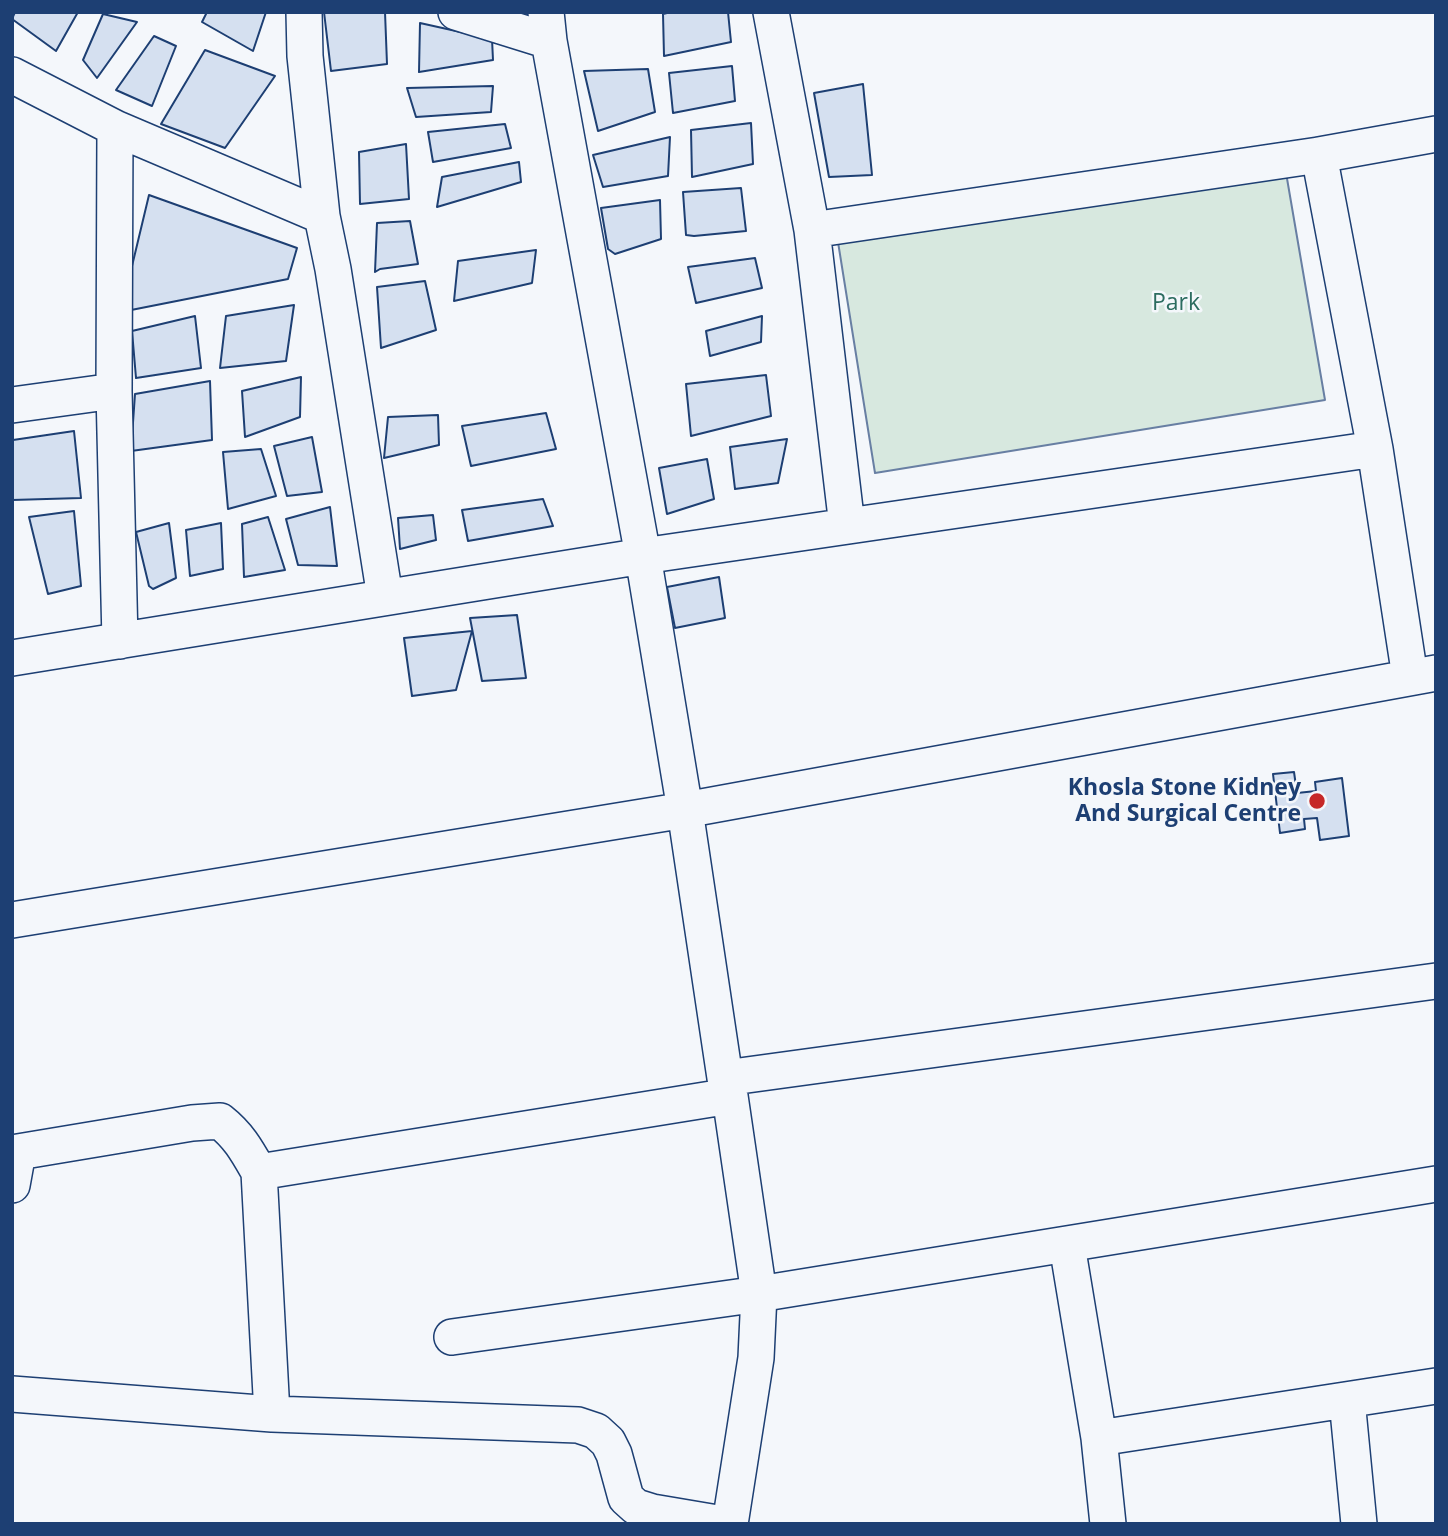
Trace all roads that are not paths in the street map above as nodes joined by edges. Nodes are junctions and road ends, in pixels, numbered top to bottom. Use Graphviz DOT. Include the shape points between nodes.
graph roads {
  1 [pos="304,12"];
  2 [pos="456,12"];
  3 [pos="771,12"];
  4 [pos="547,27"];
  5 [pos="12,75"];
  6 [pos="115,128"];
  7 [pos="1436,134"];
  8 [pos="1319,155"];
  9 [pos="322,216"];
  10 [pos="812,230"];
  11 [pos="114,391"];
  12 [pos="12,405"];
  13 [pos="1375,449"];
  14 [pos="848,526"];
  15 [pos="643,556"];
  16 [pos="385,597"];
  17 [pos="120,641"];
  18 [pos="12,658"];
  19 [pos="1423,675"];
  20 [pos="685,810"];
  21 [pos="12,920"];
  22 [pos="1436,981"];
  23 [pos="728,1087"];
  24 [pos="14,1163"];
  25 [pos="259,1172"];
  26 [pos="1436,1184"];
  27 [pos="1067,1245"];
  28 [pos="759,1294"];
  29 [pos="452,1336"];
  30 [pos="1436,1386"];
  31 [pos="12,1394"];
  32 [pos="1347,1400"];
  33 [pos="272,1414"];
  34 [pos="1099,1438"];
  35 [pos="723,1524"];
  36 [pos="730,1524"];
  37 [pos="1108,1524"];
  38 [pos="1359,1524"];
  1 -- 9 [label="street"];
  2 -- 4 [label="street"];
  3 -- 10 [label="street"];
  4 -- 15 [label="street"];
  5 -- 6 [label="street"];
  6 -- 9 [label="street"];
  6 -- 11 [label="street"];
  7 -- 8 [label="street"];
  8 -- 10 [label="street"];
  8 -- 13 [label="street"];
  9 -- 16 [label="street"];
  10 -- 14 [label="street"];
  11 -- 12 [label="street"];
  11 -- 17 [label="street"];
  13 -- 14 [label="street"];
  13 -- 19 [label="street"];
  14 -- 15 [label="street"];
  15 -- 16 [label="street"];
  15 -- 20 [label="street"];
  16 -- 17 [label="street"];
  17 -- 18 [label="street"];
  19 -- 20 [label="street"];
  20 -- 21 [label="street"];
  20 -- 23 [label="street"];
  22 -- 23 [label="street"];
  23 -- 25 [label="street"];
  23 -- 28 [label="street"];
  24 -- 25 [label="street" via="192,1123 220,1121 245,1147"];
  25 -- 33 [label="street"];
  26 -- 27 [label="street"];
  27 -- 28 [label="street"];
  27 -- 34 [label="street"];
  28 -- 29 [label="street"];
  28 -- 36 [label="street" via="756,1358"];
  30 -- 32 [label="street"];
  31 -- 33 [label="street"];
  32 -- 34 [label="street"];
  32 -- 38 [label="street"];
  33 -- 35 [label="street" via="579,1425 608,1442 626,1497 636,1507"];
  34 -- 37 [label="street"];
}
